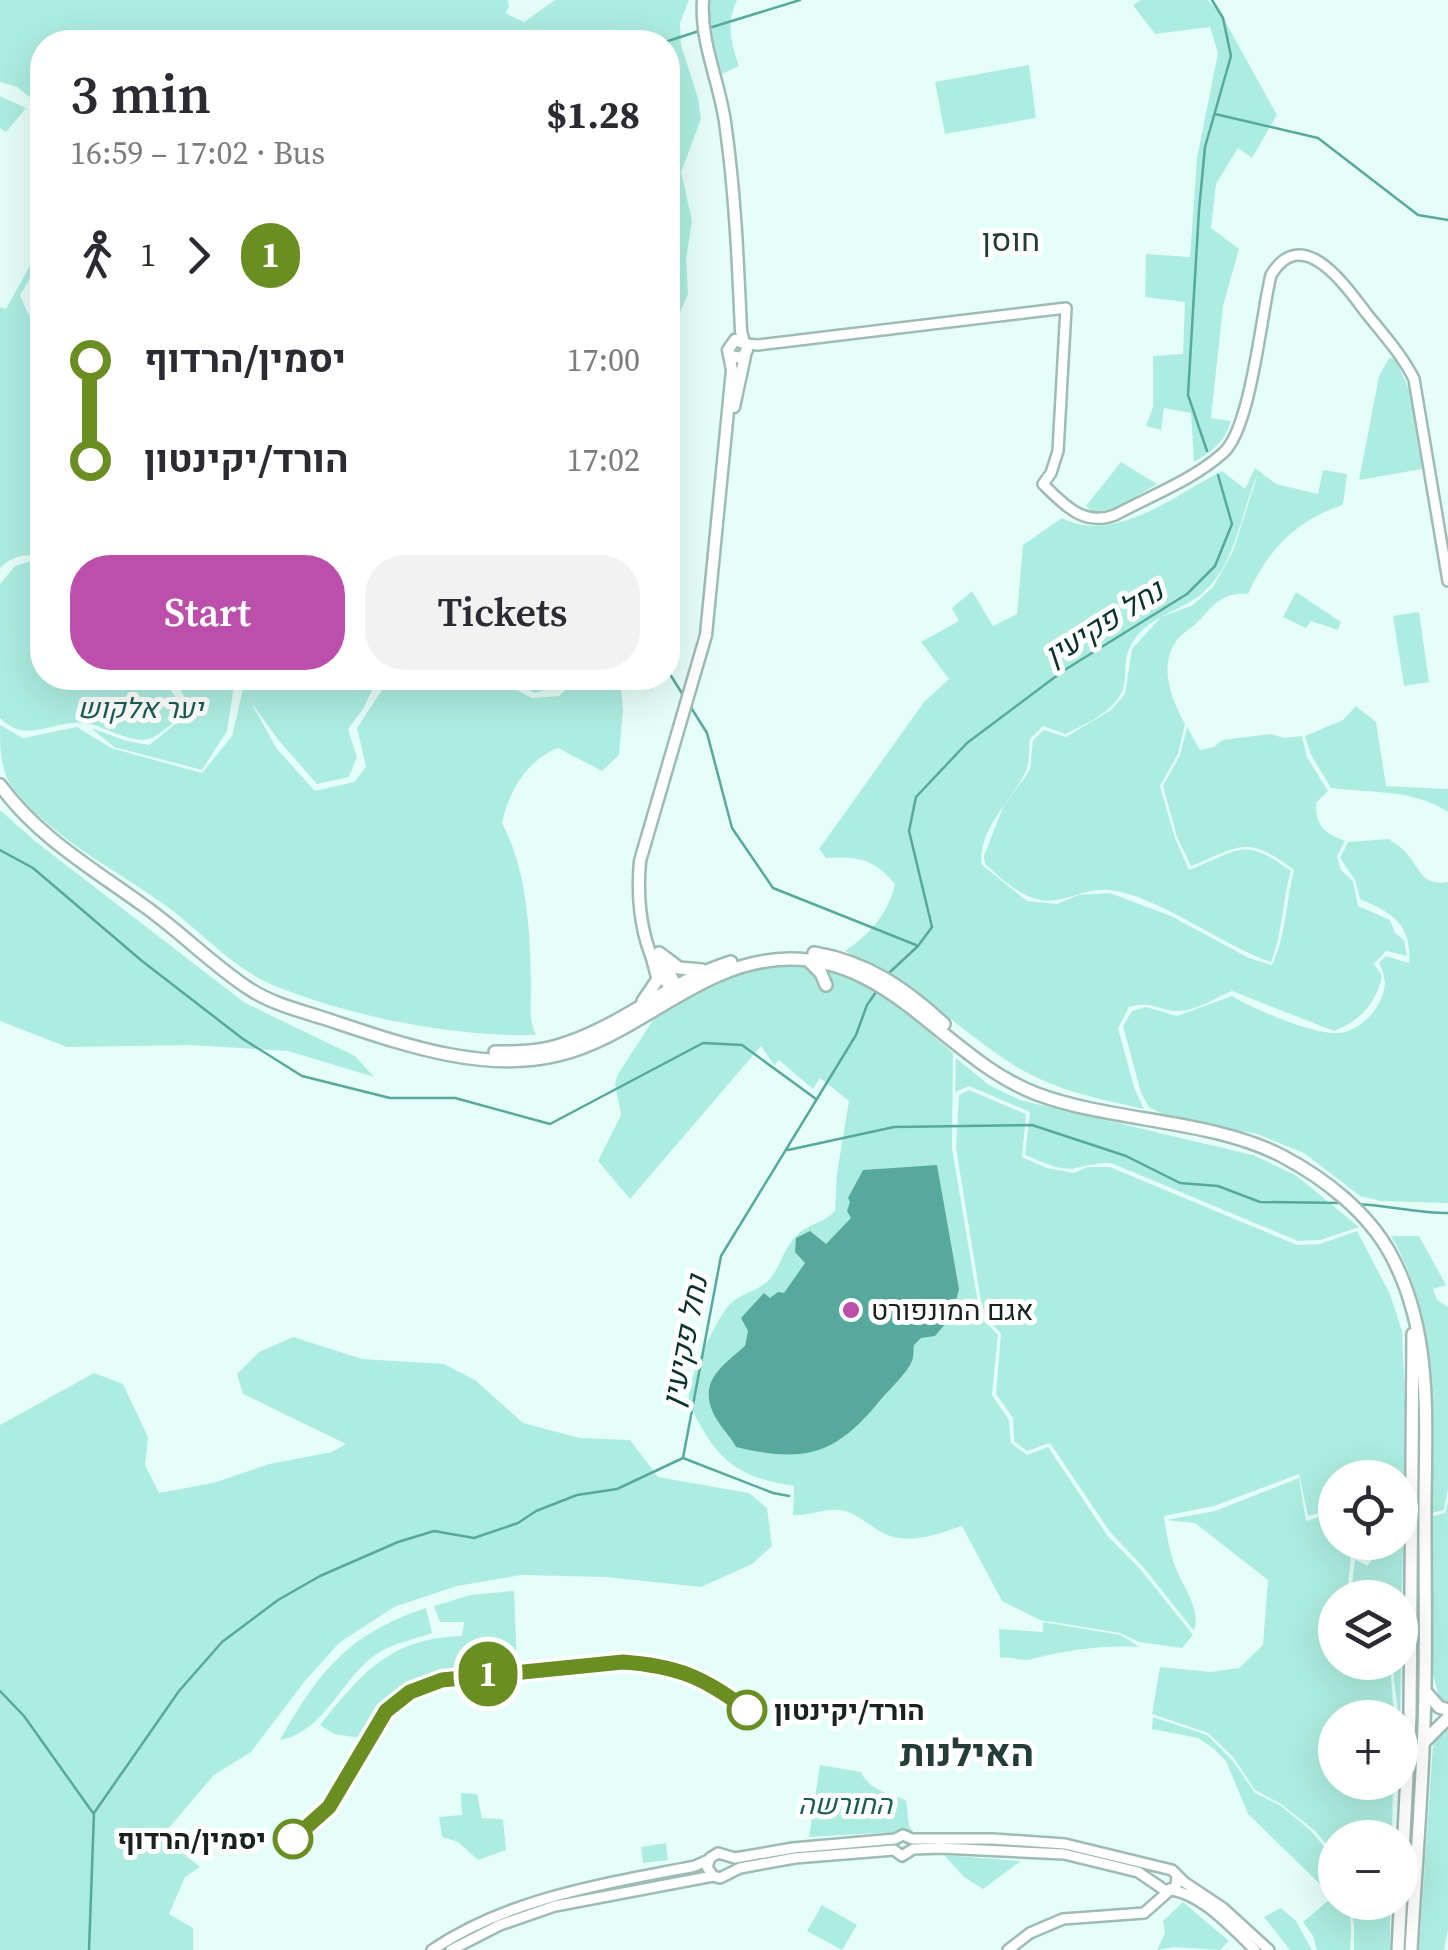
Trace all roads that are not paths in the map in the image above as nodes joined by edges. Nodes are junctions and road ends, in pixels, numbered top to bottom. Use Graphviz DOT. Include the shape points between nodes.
graph roads {
  1 [pos="701,0"];
  2 [pos="743,348"];
  3 [pos="1448,581"];
  4 [pos="0,785"];
  5 [pos="656,954"];
  6 [pos="806,960"];
  7 [pos="716,967"];
  8 [pos="846,969"];
  9 [pos="676,990"];
  10 [pos="634,1010"];
  11 [pos="380,1036"];
  12 [pos="999,1074"];
  13 [pos="1406,1290"];
  14 [pos="1425,1691"];
  15 [pos="1410,1700"];
  16 [pos="1448,1714"];
  17 [pos="1418,1717"];
  18 [pos="1424,1718"];
  19 [pos="1423,1744"];
  20 [pos="1406,1800"];
  21 [pos="894,1844"];
  22 [pos="912,1844"];
  23 [pos="728,1856"];
  24 [pos="708,1860"];
  25 [pos="1162,1869"];
  26 [pos="729,1873"];
  27 [pos="1177,1875"];
  28 [pos="713,1876"];
  29 [pos="1156,1884"];
  30 [pos="1170,1890"];
  31 [pos="1148,1911"];
  32 [pos="432,1950"];
  33 [pos="451,1950"];
  34 [pos="1008,1950"];
  35 [pos="1255,1950"];
  36 [pos="1269,1950"];
  37 [pos="1398,1950"];
  38 [pos="1412,1950"];
  1 -- 2 [label="main road" via="726,124"];
  2 -- 3 [label="main road" via="1066,308 1058,451 1043,484 1068,509 1101,519 1230,447 1242,420 1271,275 1291,257 1315,258 1340,280 1414,378"];
  2 -- 5 [label="main road" via="710,640 645,863 646,914"];
  2 -- 5 [label="main road" via="736,359 730,356 706,635 640,860 639,904"];
  4 -- 11 [label="highway" via="64,850 249,989"];
  5 -- 7 [label="highway" via="688,970"];
  5 -- 9 [label="main road"];
  5 -- 10 [label="highway" via="656,986"];
  6 -- 8 [label="highway"];
  6 -- 8 [label="highway" via="829,982"];
  6 -- 9 [label="highway" via="741,966"];
  7 -- 9 [label="highway"];
  7 -- 12 [label="highway" via="787,952 851,961 890,979"];
  8 -- 12 [label="highway" via="887,989"];
  9 -- 10 [label="highway"];
  9 -- 11 [label="highway" via="606,1038 532,1060 447,1053"];
  10 -- 11 [label="highway" via="577,1040 518,1052"];
  12 -- 13 [label="highway" via="1060,1101 1278,1153 1319,1178 1369,1224"];
  13 -- 14 [label="highway" via="1424,1358"];
  13 -- 15 [label="highway" via="1415,1361"];
  14 -- 16 [label="highway"];
  14 -- 18 [label="highway"];
  16 -- 18 [label="main road"];
  16 -- 19 [label="highway"];
  17 -- 18 [label="main road"];
  18 -- 19 [label="highway"];
  19 -- 38 [label="highway"];
  20 -- 37 [label="highway"];
  21 -- 22 [label="main road" via="904,1835"];
  21 -- 22 [label="main road" via="905,1856"];
  21 -- 23 [label="main road"];
  21 -- 26 [label="main road"];
  22 -- 25 [label="main road" via="1065,1844"];
  22 -- 29 [label="main road" via="1064,1854 1119,1865"];
  23 -- 24 [label="main road"];
  23 -- 26 [label="main road"];
  24 -- 28 [label="main road"];
  24 -- 32 [label="main road" via="534,1902 468,1927"];
  25 -- 27 [label="main road"];
  25 -- 29 [label="main road"];
  26 -- 28 [label="main road"];
  27 -- 30 [label="main road"];
  27 -- 36 [label="main road"];
  28 -- 33 [label="main road" via="556,1906 500,1924"];
  29 -- 30 [label="main road"];
  29 -- 31 [label="main road"];
  30 -- 31 [label="main road"];
  30 -- 35 [label="main road" via="1201,1904"];
  31 -- 34 [label="main road" via="1063,1919"];
}
